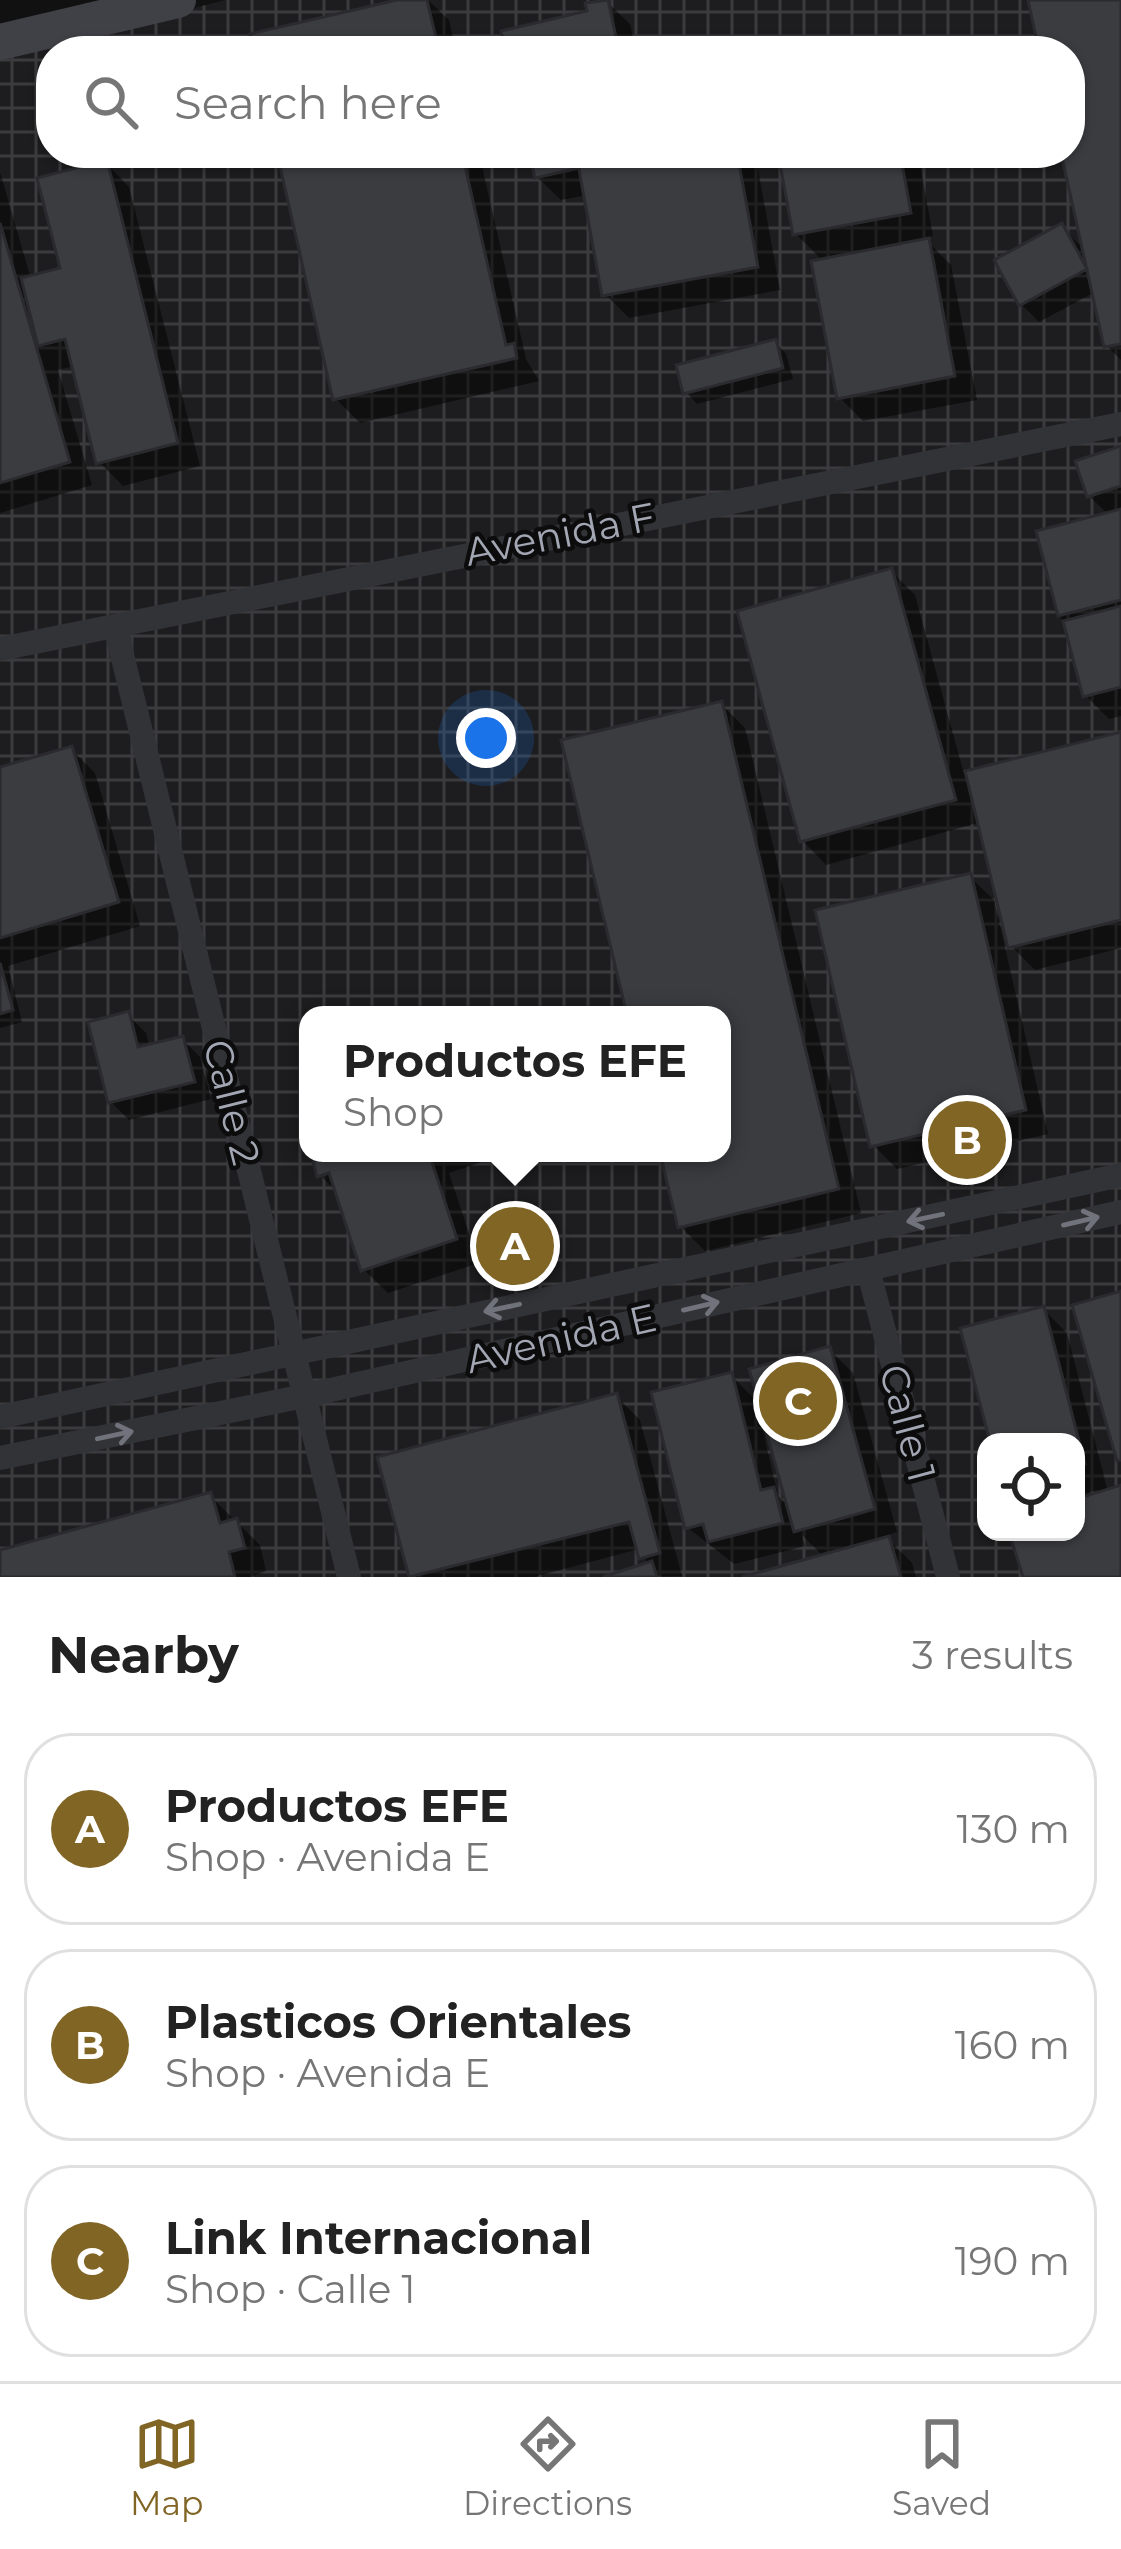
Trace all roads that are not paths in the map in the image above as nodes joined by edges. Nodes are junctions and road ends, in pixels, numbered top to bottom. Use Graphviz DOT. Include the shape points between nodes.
graph roads {
  1 [pos="178,0"];
  2 [pos="0,42"];
  3 [pos="1121,424"];
  4 [pos="115,626"];
  5 [pos="0,650"];
  6 [pos="1121,1175"];
  7 [pos="1121,1212"];
  8 [pos="868,1269"];
  9 [pos="294,1353"];
  10 [pos="304,1396"];
  11 [pos="0,1417"];
  12 [pos="0,1458"];
  13 [pos="349,1577"];
  14 [pos="948,1577"];
  1 -- 2 [label="main road"];
  3 -- 4 [label="street, Avenida F"];
  4 -- 5 [label="street, Avenida F"];
  4 -- 9 [label="street, Calle 2"];
  6 -- 9 [label="street, Avenida E, one-way"];
  8 -- 7 [label="street, Avenida E, one-way"];
  10 -- 8 [label="street, Avenida E, one-way"];
  8 -- 14 [label="street, Calle 1"];
  9 -- 10 [label="street, Calle 2"];
  9 -- 11 [label="street, Avenida E"];
  12 -- 10 [label="street, Avenida E, one-way"];
  10 -- 13 [label="street, Calle 2"];
}
